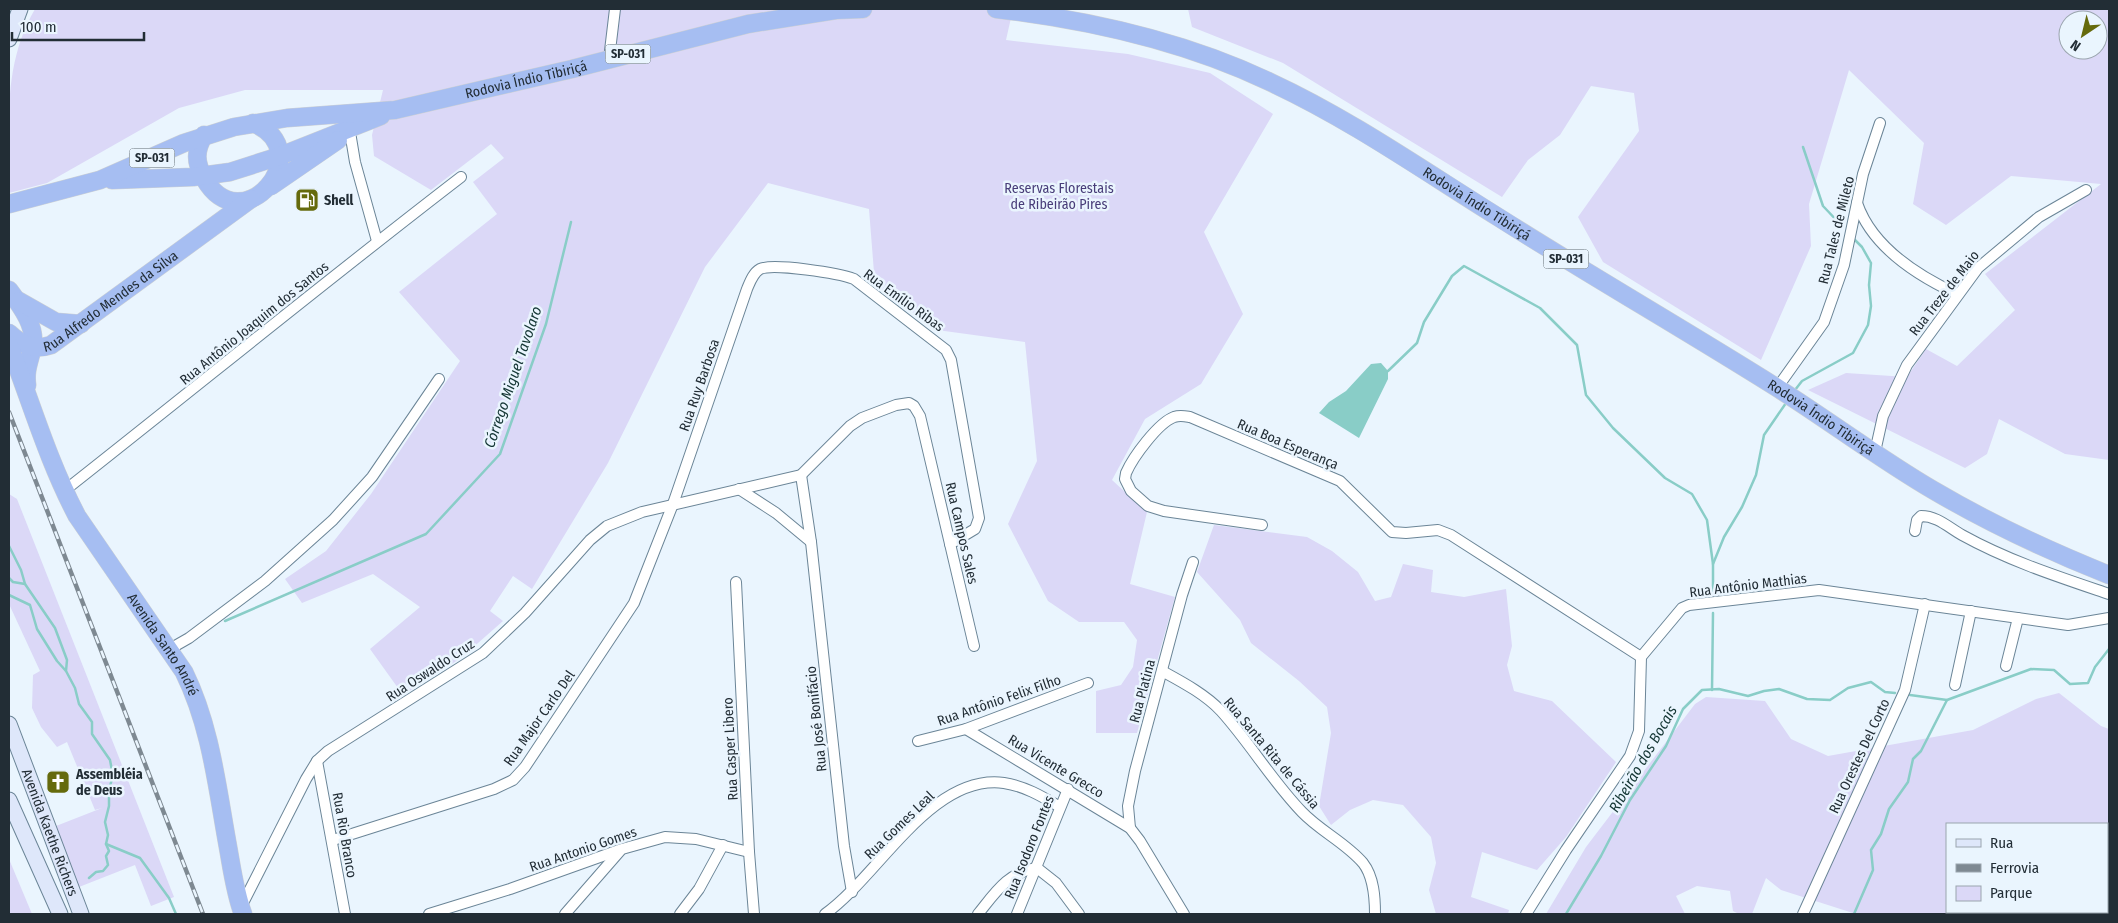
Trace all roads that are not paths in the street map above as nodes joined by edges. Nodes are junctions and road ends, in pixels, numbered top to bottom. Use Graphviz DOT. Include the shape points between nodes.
graph roads {
  1 [pos="12,9"];
  2 [pos="20,9"];
  3 [pos="615,9"];
  4 [pos="863,9"];
  5 [pos="996,9"];
  6 [pos="9,14"];
  7 [pos="9,39"];
  8 [pos="609,59"];
  9 [pos="395,110"];
  10 [pos="366,122"];
  11 [pos="253,123"];
  12 [pos="1880,124"];
  13 [pos="204,135"];
  14 [pos="274,136"];
  15 [pos="344,136"];
  16 [pos="280,156"];
  17 [pos="196,160"];
  18 [pos="260,163"];
  19 [pos="230,172"];
  20 [pos="203,176"];
  21 [pos="178,178"];
  22 [pos="461,178"];
  23 [pos="100,180"];
  24 [pos="268,188"];
  25 [pos="2086,190"];
  26 [pos="214,194"];
  27 [pos="252,199"];
  28 [pos="1858,202"];
  29 [pos="9,204"];
  30 [pos="209,231"];
  31 [pos="377,242"];
  32 [pos="754,274"];
  33 [pos="1957,294"];
  34 [pos="12,295"];
  35 [pos="28,321"];
  36 [pos="81,324"];
  37 [pos="9,332"];
  38 [pos="9,345"];
  39 [pos="33,348"];
  40 [pos="439,379"];
  41 [pos="1777,388"];
  42 [pos="28,395"];
  43 [pos="1875,452"];
  44 [pos="801,475"];
  45 [pos="739,489"];
  46 [pos="64,491"];
  47 [pos="673,504"];
  48 [pos="1262,525"];
  49 [pos="1914,531"];
  50 [pos="811,542"];
  51 [pos="950,544"];
  52 [pos="1193,562"];
  53 [pos="2107,575"];
  54 [pos="736,582"];
  55 [pos="2109,594"];
  56 [pos="1926,604"];
  57 [pos="1971,611"];
  58 [pos="2018,618"];
  59 [pos="2109,618"];
  60 [pos="974,646"];
  61 [pos="168,650"];
  62 [pos="1641,657"];
  63 [pos="2006,666"];
  64 [pos="1162,671"];
  65 [pos="1088,682"];
  66 [pos="1955,685"];
  67 [pos="9,724"];
  68 [pos="966,729"];
  69 [pos="918,742"];
  70 [pos="317,761"];
  71 [pos="1068,789"];
  72 [pos="9,800"];
  73 [pos="1060,807"];
  74 [pos="1130,828"];
  75 [pos="333,840"];
  76 [pos="723,845"];
  77 [pos="622,849"];
  78 [pos="749,852"];
  79 [pos="1037,868"];
  80 [pos="852,892"];
  81 [pos="242,911"];
  82 [pos="60,914"];
  83 [pos="81,914"];
  84 [pos="345,914"];
  85 [pos="429,914"];
  86 [pos="566,914"];
  87 [pos="680,914"];
  88 [pos="754,914"];
  89 [pos="825,914"];
  90 [pos="978,914"];
  91 [pos="1016,914"];
  92 [pos="1079,914"];
  93 [pos="1184,914"];
  94 [pos="1375,914"];
  95 [pos="1526,914"];
  96 [pos="1803,914"];
  1 -- 6 [label="main road"];
  2 -- 7 [label="main road"];
  3 -- 8 [label="street"];
  4 -- 8 [label="highway, Rodovia Índio Tibiriçá / SP-031" via="836,10 748,24"];
  5 -- 41 [label="highway, Rodovia Índio Tibiriçá / SP-031" via="1108,26 1181,48 1267,80 1306,99 1401,156"];
  8 -- 9 [label="highway, Rodovia Índio Tibiriçá / SP-031"];
  9 -- 10 [label="highway, Rodovia Índio Tibiriçá / SP-031"];
  9 -- 11 [label="highway, Rodovia Índio Tibiriçá / SP-031"];
  10 -- 15 [label="highway, Rua Alfredo Mendes da Silva"];
  10 -- 16 [label="highway, Rodovia Índio Tibiriçá / SP-031"];
  11 -- 13 [label="highway, Rodovia Índio Tibiriçá / SP-031"];
  11 -- 14 [label="highway"];
  12 -- 28 [label="street, Rua Tales de Mileto" via="1863,174"];
  13 -- 17 [label="highway"];
  13 -- 23 [label="highway, Rodovia Índio Tibiriçá / SP-031"];
  14 -- 16 [label="highway"];
  14 -- 18 [label="highway" via="271,151"];
  15 -- 24 [label="highway, Rua Alfredo Mendes da Silva"];
  15 -- 31 [label="street" via="355,162"];
  16 -- 18 [label="highway, Rodovia Índio Tibiriçá / SP-031"];
  16 -- 24 [label="highway" via="279,168"];
  17 -- 19 [label="highway" via="207,167"];
  17 -- 20 [label="highway"];
  18 -- 19 [label="highway, Rodovia Índio Tibiriçá / SP-031"];
  19 -- 20 [label="highway, Rodovia Índio Tibiriçá / SP-031"];
  20 -- 21 [label="highway, Rodovia Índio Tibiriçá / SP-031"];
  20 -- 26 [label="highway"];
  21 -- 23 [label="highway, Rodovia Índio Tibiriçá / SP-031"];
  21 -- 26 [label="highway" via="199,183"];
  22 -- 31 [label="street, Rua Antônio Joaquim dos Santos"];
  23 -- 29 [label="highway, Rodovia Índio Tibiriçá / SP-031"];
  24 -- 27 [label="highway, Rua Alfredo Mendes da Silva"];
  25 -- 33 [label="street, Rua Treze de Maio" via="2039,217 2013,237 1978,268"];
  26 -- 27 [label="highway" via="232,202"];
  26 -- 30 [label="highway" via="216,217"];
  27 -- 30 [label="highway, Rua Alfredo Mendes da Silva"];
  28 -- 33 [label="street" via="1863,220 1886,247 1924,276"];
  28 -- 41 [label="street, Rua Tales de Mileto" via="1844,266 1824,322"];
  30 -- 36 [label="highway, Rua Alfredo Mendes da Silva"];
  31 -- 46 [label="street, Rua Antônio Joaquim dos Santos"];
  32 -- 47 [label="street, Rua Ruy Barbosa" via="746,289"];
  32 -- 51 [label="street, Rua Emílio Ribas" via="774,266 848,277 946,350 951,360 979,518 975,530"];
  33 -- 43 [label="street, Rua Treze de Maio" via="1894,389 1883,416"];
  34 -- 35 [label="highway"];
  34 -- 36 [label="highway" via="56,322"];
  35 -- 37 [label="highway" via="21,332"];
  35 -- 39 [label="highway"];
  36 -- 39 [label="highway, Rua Alfredo Mendes da Silva" via="51,345"];
  37 -- 39 [label="highway, Rua Alfredo Mendes da Silva"];
  38 -- 42 [label="highway, Avenida Santo André"];
  39 -- 42 [label="highway, Avenida Santo André" via="26,370"];
  40 -- 61 [label="street" via="372,477 333,520 265,581"];
  41 -- 43 [label="highway, Rodovia Índio Tibiriçá / SP-031"];
  42 -- 46 [label="highway, Avenida Santo André"];
  43 -- 53 [label="highway, Rodovia Índio Tibiriçá / SP-031" via="1931,489 2008,531"];
  44 -- 45 [label="street, Rua Oswaldo Cruz"];
  44 -- 50 [label="street, Rua José Bonifácio"];
  44 -- 51 [label="street, Rua Campos Sales" via="850,426 886,408 909,403 918,411 923,426"];
  45 -- 47 [label="street, Rua Oswaldo Cruz"];
  45 -- 50 [label="street" via="776,513"];
  46 -- 61 [label="highway, Avenida Santo André" via="92,540"];
  47 -- 70 [label="street, Rua Oswaldo Cruz" via="607,526 483,653 348,737"];
  47 -- 75 [label="street, Rua Major Carlo Del" via="634,603 525,767 513,780 494,789"];
  48 -- 62 [label="street, Rua Boa Esperança" via="1148,506 1131,492 1124,479 1129,466 1158,428 1174,417 1190,417 1329,475 1348,488 1392,532 1438,530 1451,535"];
  49 -- 55 [label="street" via="1916,520 1921,516 1934,518 2007,557"];
  50 -- 80 [label="street, Rua José Bonifácio" via="844,846"];
  51 -- 60 [label="street, Rua Campos Sales"];
  52 -- 64 [label="street, Rua Platina"];
  54 -- 78 [label="street, Rua Casper Libero"];
  56 -- 57 [label="street, Rua Antônio Mathias"];
  56 -- 62 [label="street, Rua Antônio Mathias" via="1819,590 1689,605 1682,608"];
  56 -- 96 [label="street, Rua Orestes Del Corto" via="1905,690"];
  57 -- 58 [label="street, Rua Antônio Mathias"];
  57 -- 66 [label="street"];
  58 -- 59 [label="street, Rua Antônio Mathias" via="2068,625"];
  58 -- 63 [label="street"];
  61 -- 81 [label="highway, Avenida Santo André" via="188,681 204,721"];
  62 -- 95 [label="street" via="1636,743"];
  64 -- 74 [label="street, Rua Platina" via="1131,789 1128,806"];
  64 -- 94 [label="street, Rua Santa Rita de Cássia" via="1221,711 1301,812 1364,864 1370,879"];
  65 -- 68 [label="street, Rua Antônio Felix Filho"];
  67 -- 83 [label="main road, Avenida Kaethe Richers"];
  68 -- 69 [label="street, Rua Antônio Felix Filho"];
  68 -- 71 [label="street, Rua Vicente Grecco"];
  70 -- 75 [label="street, Rua Rio Branco"];
  70 -- 81 [label="street, Rua Oswaldo Cruz"];
  71 -- 73 [label="street, Rua Isodoro Fontes"];
  71 -- 74 [label="street, Rua Vicente Grecco"];
  72 -- 82 [label="main road, Avenida Kaethe Richers"];
  73 -- 79 [label="street, Rua Isodoro Fontes"];
  73 -- 80 [label="street, Rua Gomes Leal" via="1021,787 1003,783 962,789 922,817"];
  74 -- 93 [label="street"];
  75 -- 84 [label="street, Rua Rio Branco"];
  76 -- 77 [label="street, Rua Antonio Gomes" via="684,837 665,837"];
  76 -- 78 [label="street, Rua Antonio Gomes"];
  76 -- 87 [label="street" via="699,889"];
  77 -- 85 [label="street, Rua Antonio Gomes"];
  77 -- 86 [label="street"];
  78 -- 88 [label="street, Rua Casper Libero"];
  79 -- 90 [label="street" via="1014,874"];
  79 -- 91 [label="street, Rua Isodoro Fontes"];
  79 -- 92 [label="street" via="1056,883"];
  80 -- 89 [label="street, Rua Gomes Leal"];
}
